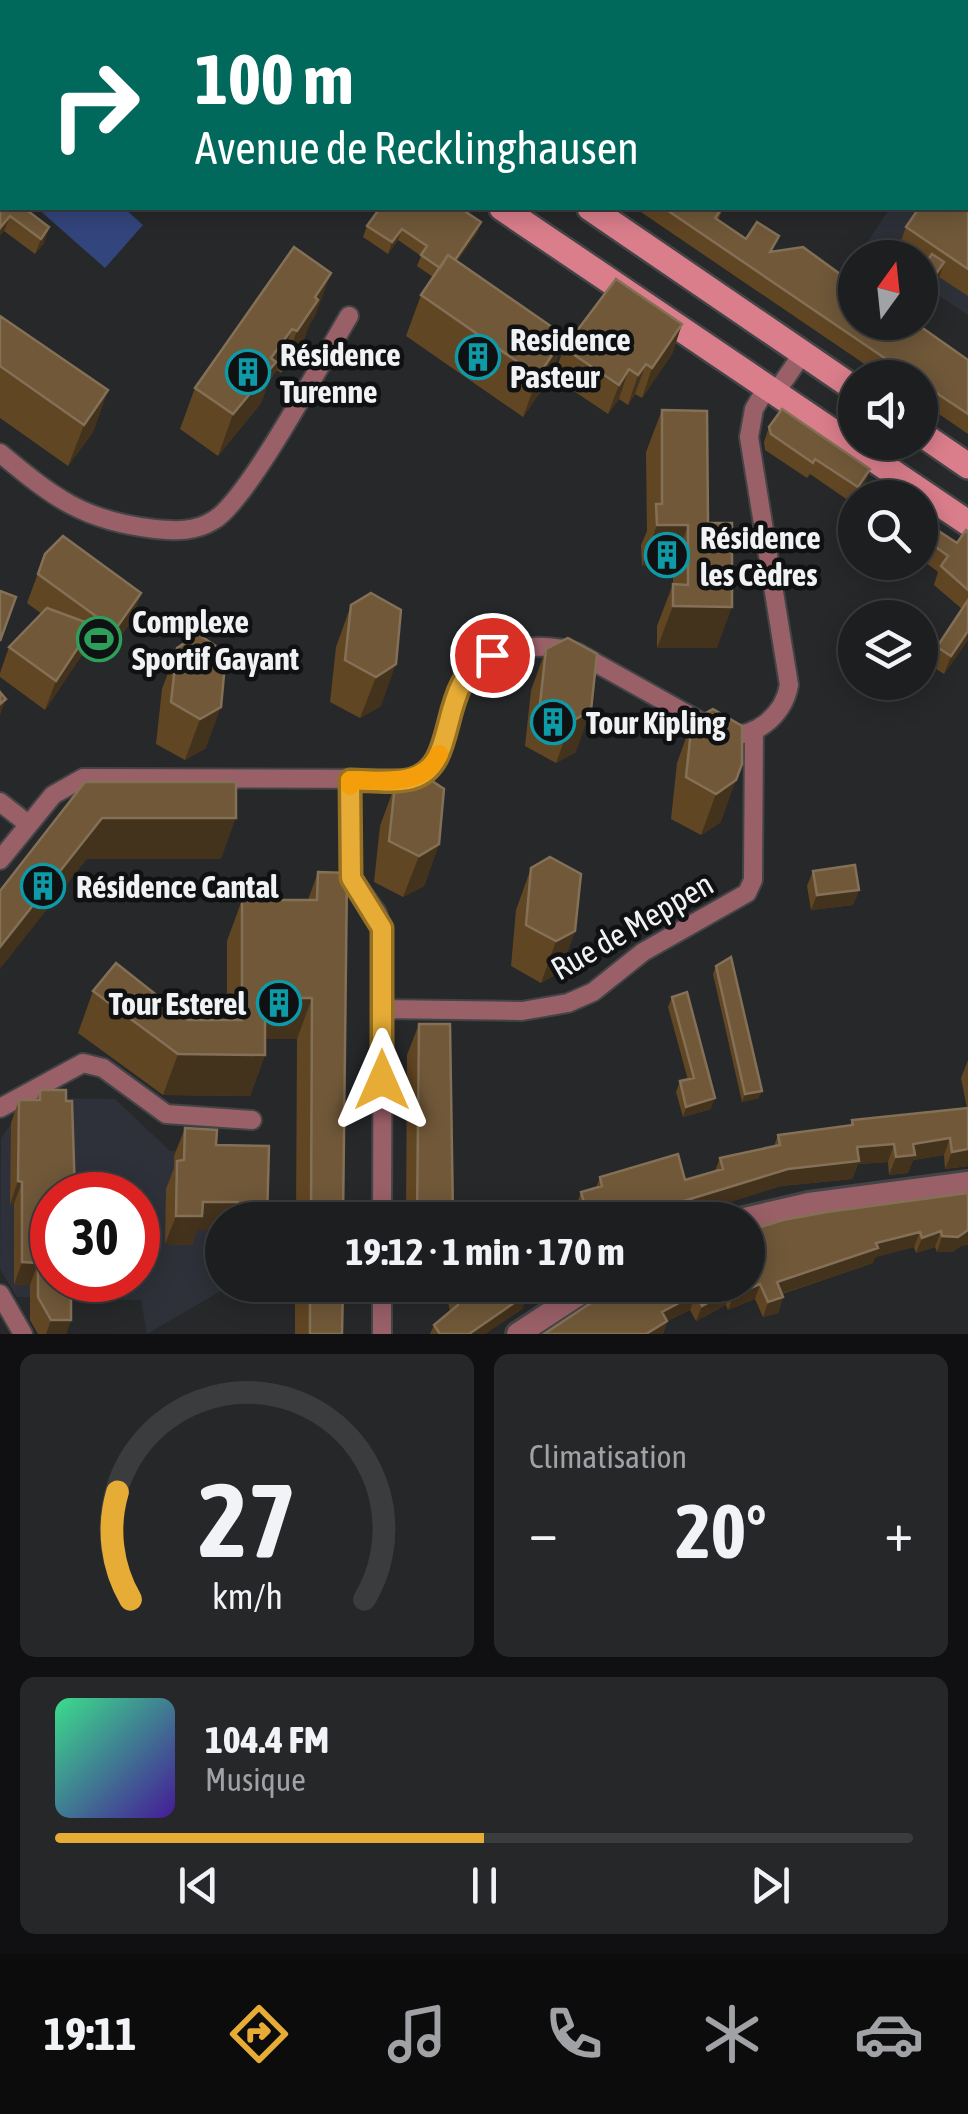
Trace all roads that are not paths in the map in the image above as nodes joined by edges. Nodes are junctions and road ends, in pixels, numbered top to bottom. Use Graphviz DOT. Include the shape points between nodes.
graph roads {
  1 [pos="505,210"];
  2 [pos="593,210"];
  3 [pos="349,316"];
  4 [pos="802,353"];
  5 [pos="838,377"];
  6 [pos="772,390"];
  7 [pos="938,445"];
  8 [pos="0,453"];
  9 [pos="968,466"];
  10 [pos="968,523"];
  11 [pos="754,730"];
  12 [pos="350,780"];
  13 [pos="0,802"];
  14 [pos="28,824"];
  15 [pos="0,860"];
  16 [pos="382,1009"];
  17 [pos="0,1108"];
  18 [pos="252,1120"];
  19 [pos="968,1183"];
  20 [pos="382,1202"];
  21 [pos="765,1214"];
  22 [pos="0,1294"];
  23 [pos="382,1302"];
  24 [pos="567,1302"];
  25 [pos="23,1334"];
  26 [pos="382,1334"];
  27 [pos="518,1334"];
  1 -- 6 [label="main road"];
  2 -- 4 [label="main road"];
  3 -- 8 [label="street" via="234,501 201,526 177,532 96,520"];
  4 -- 5 [label="main road"];
  4 -- 6 [label="street"];
  6 -- 10 [label="main road"];
  6 -- 11 [label="street" via="754,409 749,437 789,685 777,712"];
  7 -- 9 [label="main road"];
  11 -- 12 [label="street" via="721,733 578,653 528,647 492,655 463,676 429,769 411,779"];
  11 -- 16 [label="street, Rue de Meppen" via="754,880 747,893 568,1002 522,1011"];
  12 -- 14 [label="street" via="84,778 62,787"];
  12 -- 16 [label="street" via="351,878 380,920"];
  13 -- 14 [label="street"];
  14 -- 15 [label="street"];
  16 -- 20 [label="street"];
  17 -- 18 [label="street" via="83,1063 102,1068 166,1114"];
  19 -- 21 [label="street"];
  22 -- 25 [label="street"];
  23 -- 26 [label="street"];
  24 -- 27 [label="street"];
}
